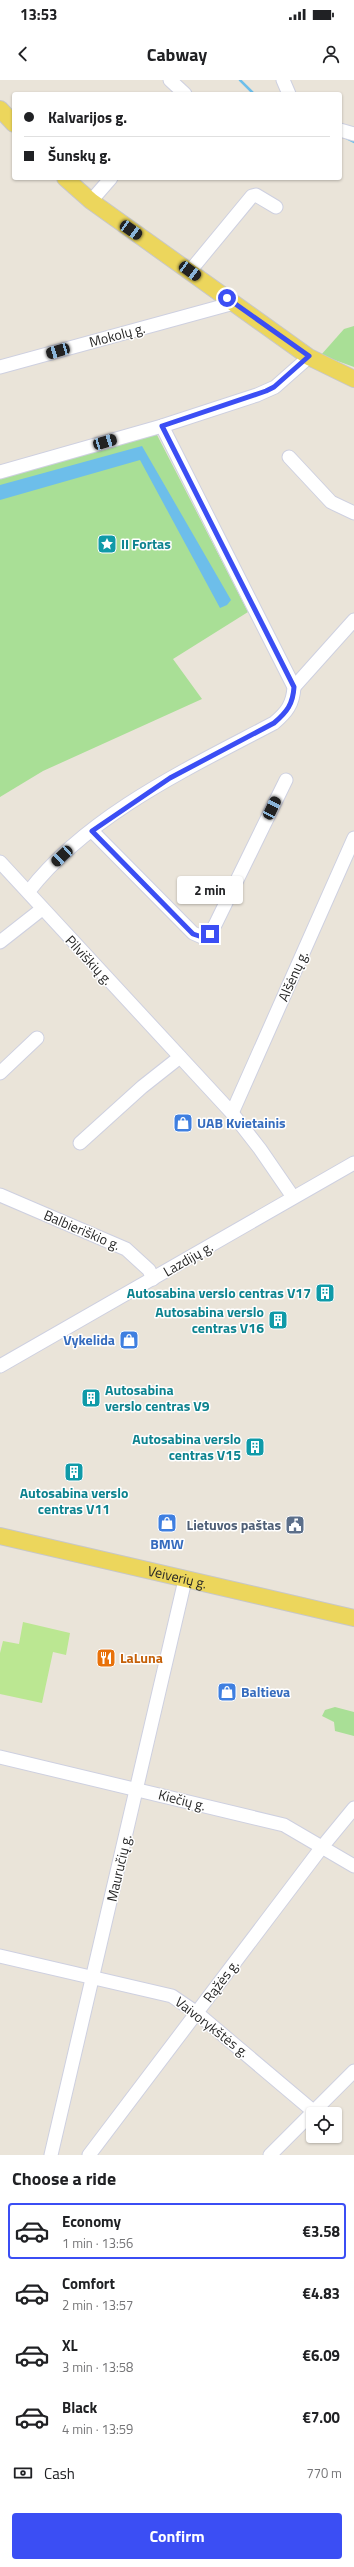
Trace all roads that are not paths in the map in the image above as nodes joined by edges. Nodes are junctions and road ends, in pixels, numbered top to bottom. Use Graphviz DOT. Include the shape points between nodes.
graph roads {
  1 [pos="170,80"];
  2 [pos="283,80"];
  3 [pos="182,92"];
  4 [pos="288,92"];
  5 [pos="0,109"];
  6 [pos="12,122"];
  7 [pos="342,131"];
  8 [pos="354,134"];
  9 [pos="67,180"];
  10 [pos="109,180"];
  11 [pos="91,201"];
  12 [pos="276,207"];
  13 [pos="190,271"];
  14 [pos="234,303"];
  15 [pos="309,356"];
  16 [pos="0,367"];
  17 [pos="327,367"];
  18 [pos="354,373"];
  19 [pos="354,380"];
  20 [pos="162,426"];
  21 [pos="289,458"];
  22 [pos="0,472"];
  23 [pos="354,513"];
  24 [pos="354,620"];
  25 [pos="294,687"];
  26 [pos="286,780"];
  27 [pos="92,831"];
  28 [pos="354,838"];
  29 [pos="0,862"];
  30 [pos="29,891"];
  31 [pos="42,909"];
  32 [pos="0,942"];
  33 [pos="37,1038"];
  34 [pos="180,1057"];
  35 [pos="0,1073"];
  36 [pos="232,1113"];
  37 [pos="80,1143"];
  38 [pos="354,1163"];
  39 [pos="0,1195"];
  40 [pos="293,1197"];
  41 [pos="153,1279"];
  42 [pos="0,1366"];
  43 [pos="0,1536"];
  44 [pos="184,1580"];
  45 [pos="354,1618"];
  46 [pos="0,1757"];
  47 [pos="137,1789"];
  48 [pos="354,1808"];
  49 [pos="322,1847"];
  50 [pos="354,1866"];
  51 [pos="0,1956"];
  52 [pos="94,1976"];
  53 [pos="197,2012"];
  54 [pos="354,2071"];
  55 [pos="308,2107"];
  56 [pos="317,2107"];
  57 [pos="306,2118"];
  58 [pos="51,2155"];
  59 [pos="90,2155"];
  60 [pos="270,2155"];
  1 -- 3 [label="street"];
  2 -- 4 [label="street"];
  5 -- 6 [label="main road"];
  7 -- 8 [label="street"];
  9 -- 11 [label="main road"];
  10 -- 11 [label="street"];
  11 -- 13 [label="main road"];
  12 -- 13 [label="street" via="256,195 252,196"];
  13 -- 14 [label="main road"];
  14 -- 15 [label="main road"];
  14 -- 16 [label="street, Mokolų g."];
  15 -- 17 [label="main road"];
  15 -- 20 [label="street" via="274,387"];
  17 -- 18 [label="main road"];
  17 -- 19 [label="main road"];
  20 -- 22 [label="street"];
  20 -- 25 [label="street"];
  21 -- 23 [label="street" via="331,502"];
  24 -- 25 [label="street"];
  25 -- 27 [label="street" via="288,712 274,723 170,778"];
  26 -- 27 [label="street" via="216,923 210,934 202,937 193,934"];
  27 -- 30 [label="street" via="42,874"];
  28 -- 36 [label="street, Alšėnų g."];
  29 -- 30 [label="street, Pilviškių g."];
  30 -- 31 [label="street, Pilviškių g."];
  31 -- 32 [label="street"];
  31 -- 34 [label="street, Pilviškių g."];
  33 -- 35 [label="street"];
  34 -- 36 [label="street, Pilviškių g."];
  34 -- 37 [label="street" via="142,1087"];
  36 -- 40 [label="street, Pilviškių g."];
  38 -- 40 [label="street, Lazdijų g."];
  39 -- 41 [label="street, Balbieriškio g." via="126,1249 149,1270"];
  40 -- 41 [label="street, Lazdijų g."];
  41 -- 42 [label="street, Lazdijų g."];
  43 -- 44 [label="main road, Veiverių g."];
  44 -- 45 [label="main road, Veiverių g."];
  44 -- 47 [label="street, Mauručių g."];
  46 -- 47 [label="street, Kiečių g."];
  47 -- 49 [label="street, Kiečių g." via="284,1825"];
  47 -- 52 [label="street, Mauručių g."];
  48 -- 49 [label="street, Rąžės g."];
  49 -- 50 [label="street, Kiečių g."];
  49 -- 53 [label="street, Rąžės g."];
  51 -- 52 [label="street, Vaivorykštės g."];
  52 -- 53 [label="street, Vaivorykštės g." via="172,1996"];
  52 -- 58 [label="street, Mauručių g."];
  53 -- 55 [label="street, Vaivorykštės g."];
  53 -- 59 [label="street, Rąžės g."];
  54 -- 56 [label="street"];
  57 -- 60 [label="street"];
}
